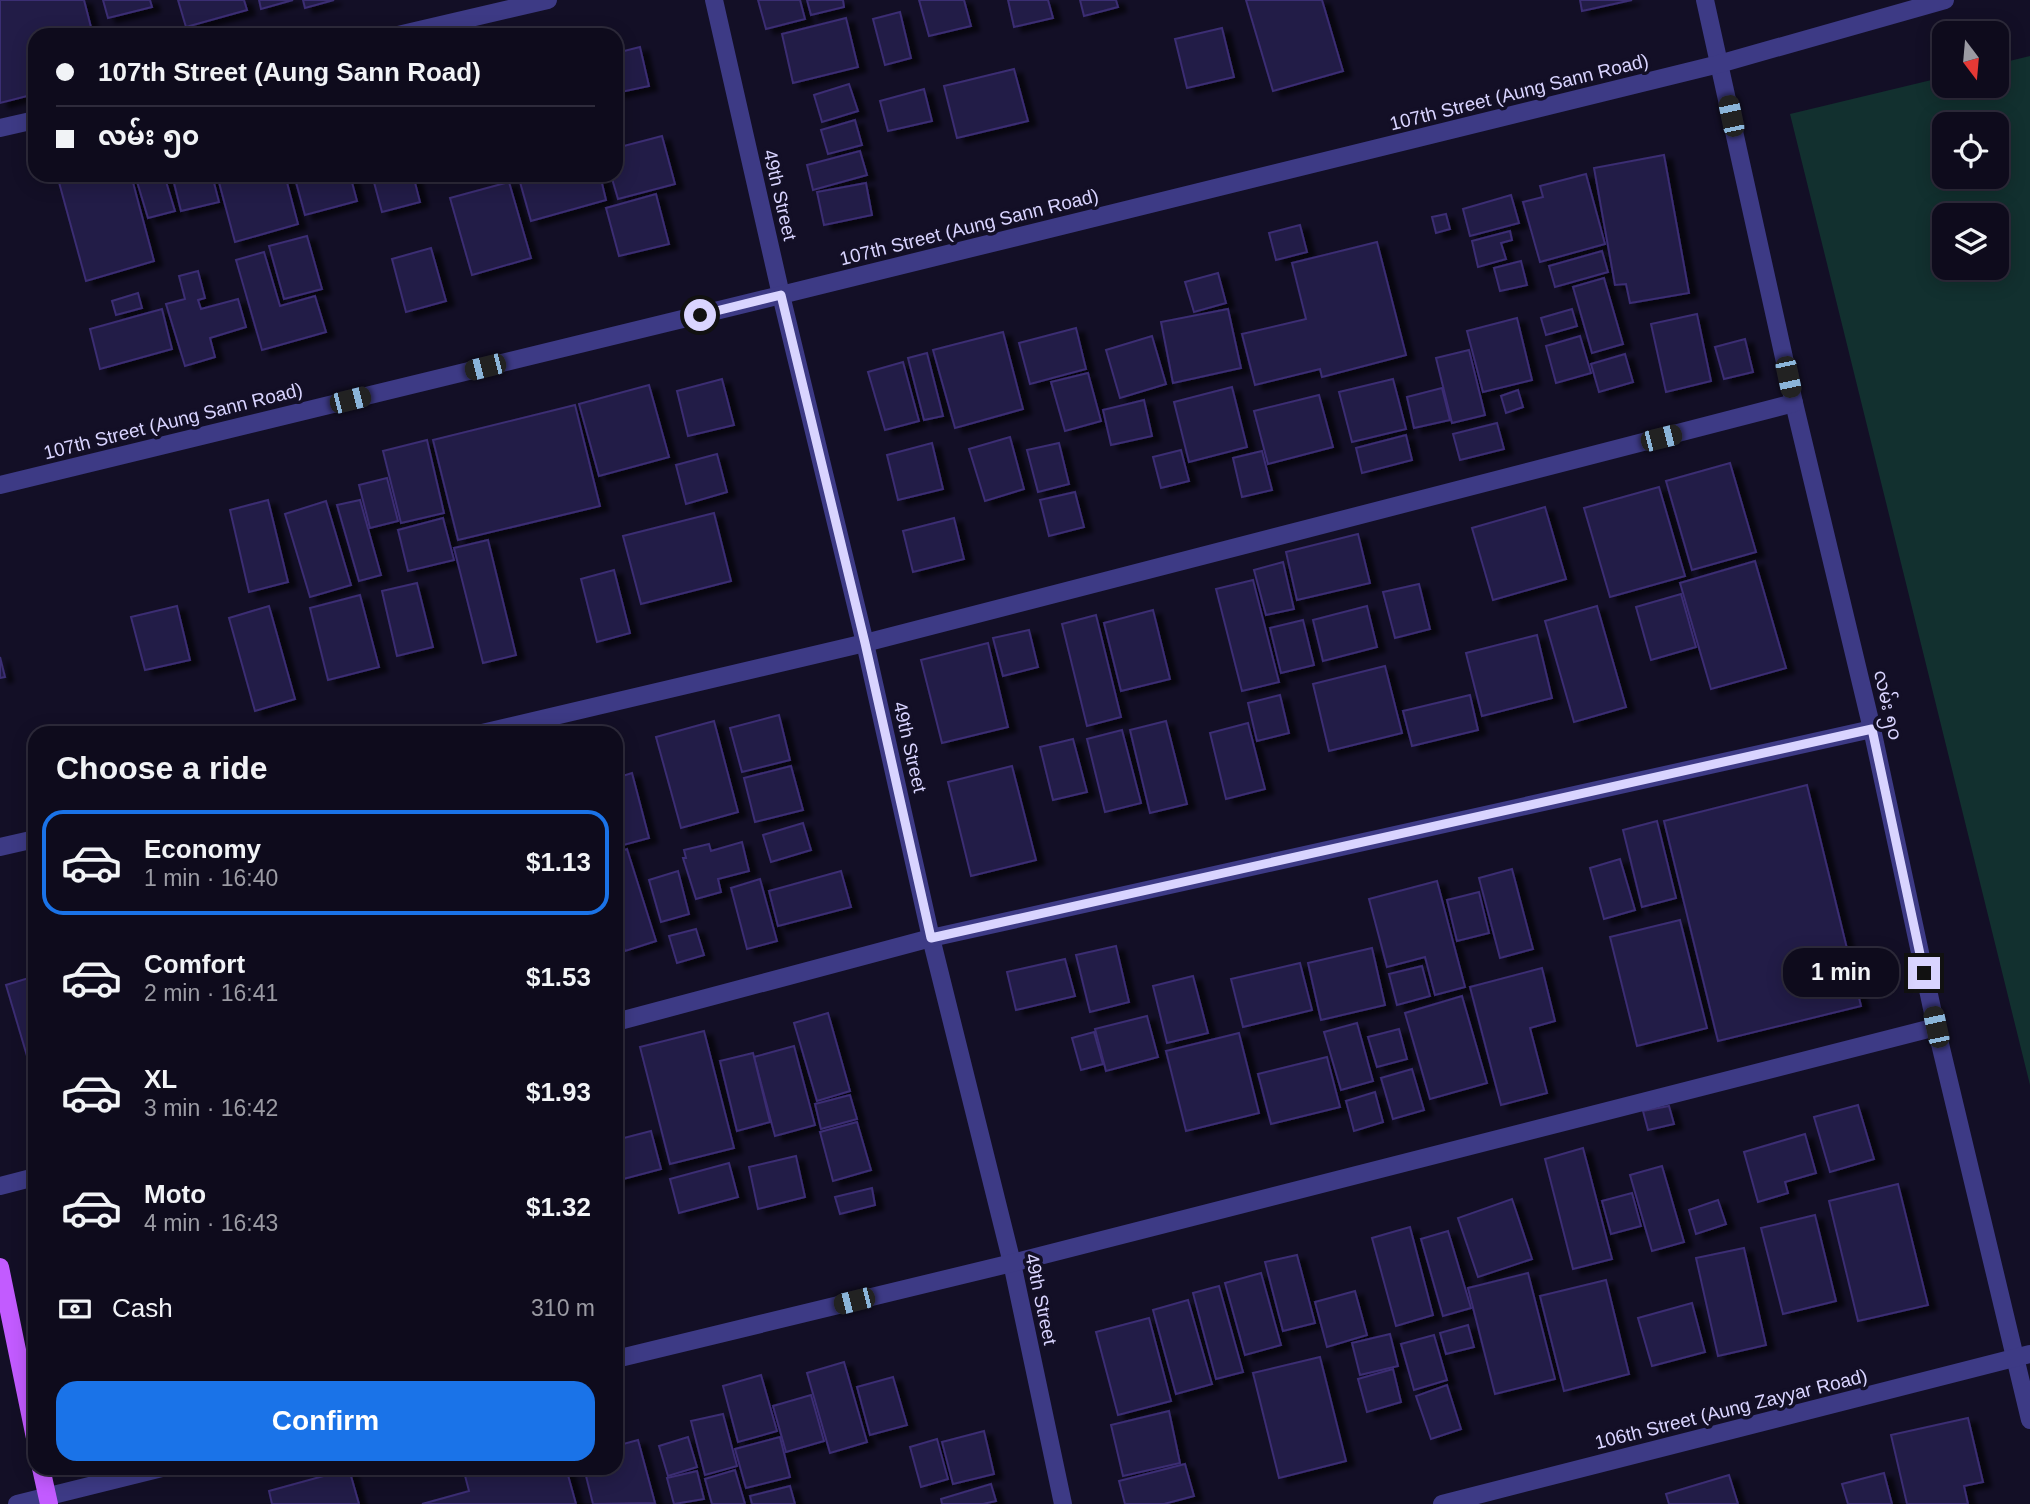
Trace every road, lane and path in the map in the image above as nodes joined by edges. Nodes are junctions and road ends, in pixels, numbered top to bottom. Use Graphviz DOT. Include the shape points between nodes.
graph roads {
  1 [pos="548,0"];
  2 [pos="714,0"];
  3 [pos="1705,0"];
  4 [pos="1945,0"];
  5 [pos="428,28"];
  6 [pos="1719,64"];
  7 [pos="28,122"];
  8 [pos="0,128"];
  9 [pos="781,295"];
  10 [pos="1794,403"];
  11 [pos="0,485"];
  12 [pos="865,643"];
  13 [pos="512,726"];
  14 [pos="1872,729"];
  15 [pos="28,841"];
  16 [pos="0,847"];
  17 [pos="931,938"];
  18 [pos="623,1020"];
  19 [pos="1936,1027"];
  20 [pos="28,1179"];
  21 [pos="0,1186"];
  22 [pos="1013,1263"];
  23 [pos="0,1267"];
  24 [pos="2022,1356"];
  25 [pos="623,1357"];
  26 [pos="28,1403"];
  27 [pos="2030,1420"];
  28 [pos="43,1475"];
  29 [pos="137,1475"];
  30 [pos="48,1500"];
  31 [pos="17,1504"];
  32 [pos="1063,1504"];
  33 [pos="1442,1504"];
  1 -- 5 [label="street"];
  2 -- 9 [label="street, 49th Street"];
  3 -- 6 [label="street, လမ်း ၅၀"];
  4 -- 6 [label="street, 107th Street (Aung Sann Road)"];
  6 -- 9 [label="street, 107th Street (Aung Sann Road)"];
  6 -- 10 [label="street, လမ်း ၅၀"];
  7 -- 8 [label="street"];
  9 -- 11 [label="street, 107th Street (Aung Sann Road)"];
  9 -- 12 [label="street, 49th Street"];
  10 -- 12 [label="street"];
  10 -- 14 [label="street, လမ်း ၅၀"];
  12 -- 13 [label="street"];
  12 -- 17 [label="street, 49th Street"];
  14 -- 17 [label="street"];
  14 -- 19 [label="street, လမ်း ၅၀"];
  15 -- 16 [label="street"];
  17 -- 18 [label="street"];
  17 -- 22 [label="street, 49th Street"];
  19 -- 22 [label="street"];
  19 -- 24 [label="street, လမ်း ၅၀"];
  20 -- 21 [label="street"];
  22 -- 25 [label="street"];
  22 -- 32 [label="street, 49th Street"];
  23 -- 26 [label="main road"];
  24 -- 27 [label="street, လမ်း ၅၀"];
  24 -- 33 [label="street, 106th Street (Aung Zayyar Road)"];
  28 -- 30 [label="main road"];
  29 -- 30 [label="street"];
  30 -- 31 [label="street"];
}
